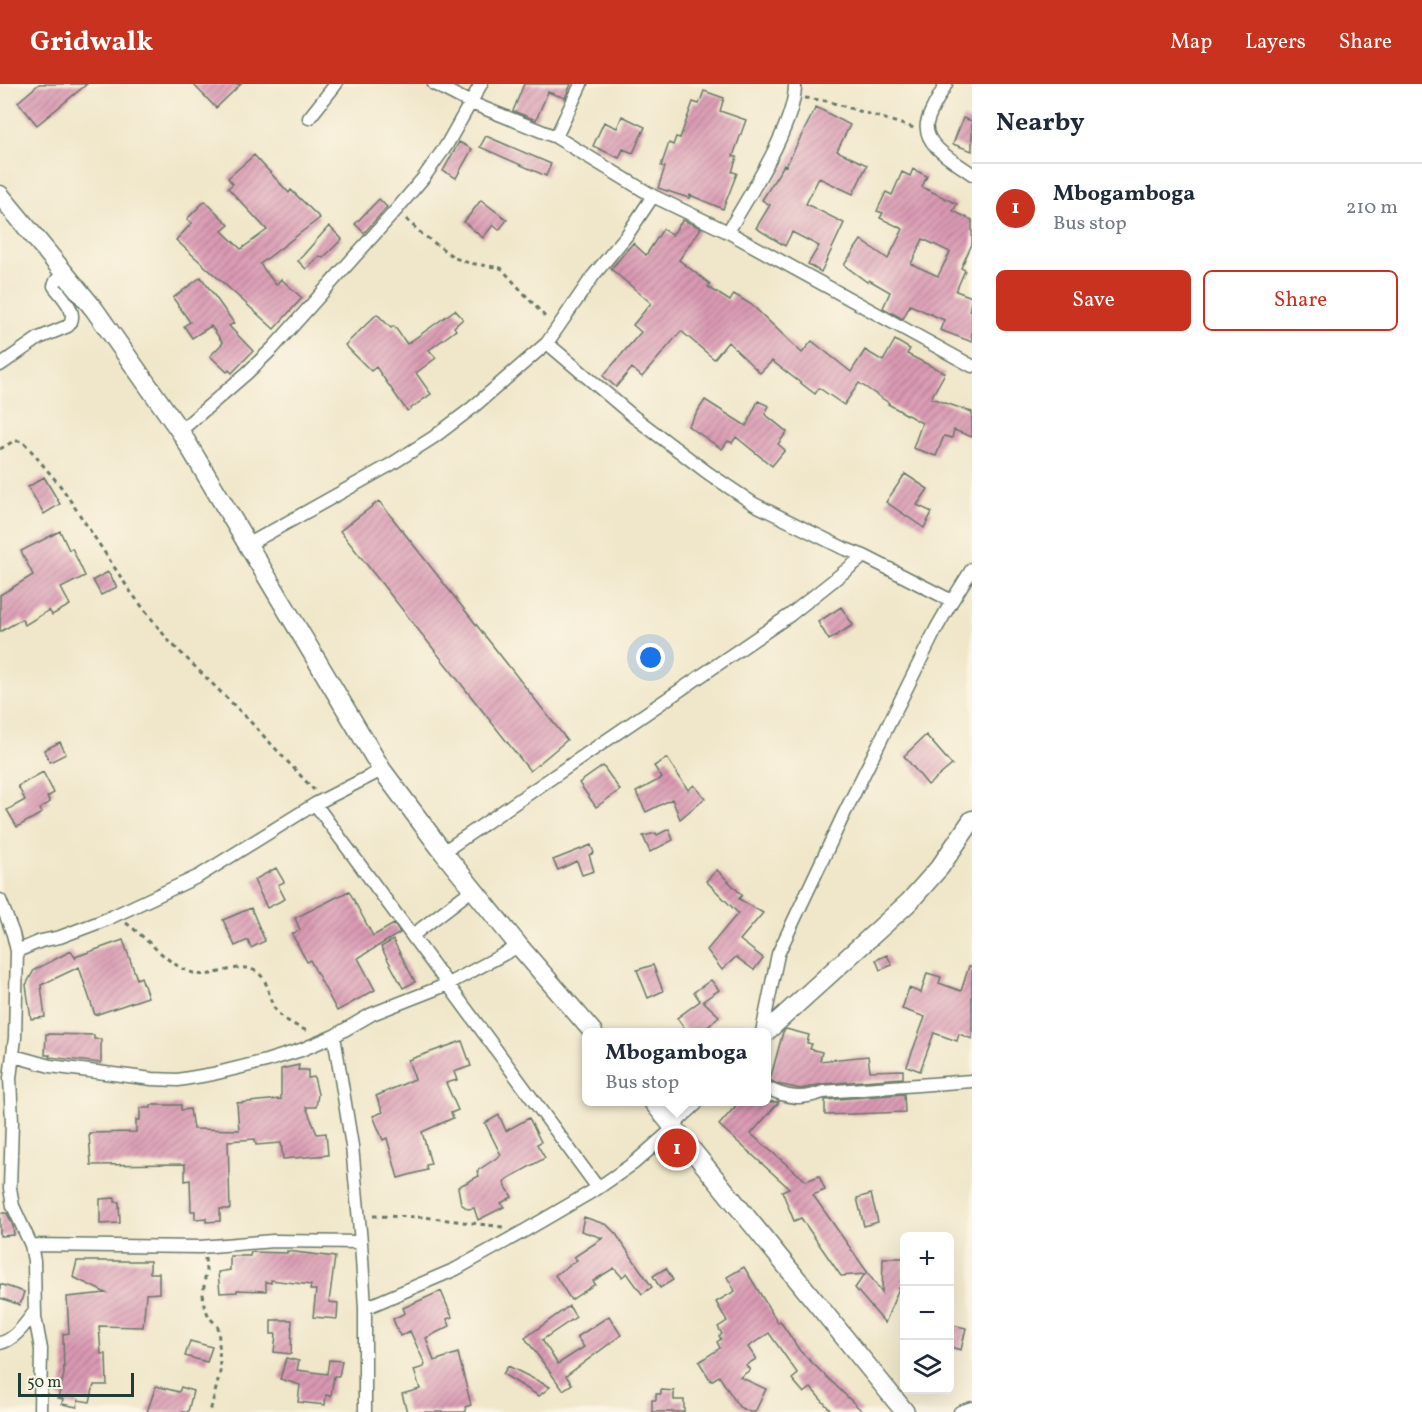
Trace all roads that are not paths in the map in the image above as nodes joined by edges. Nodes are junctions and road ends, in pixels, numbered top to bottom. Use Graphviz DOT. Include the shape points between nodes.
graph roads {
  1 [pos="336,84"];
  2 [pos="434,84"];
  3 [pos="481,84"];
  4 [pos="581,84"];
  5 [pos="946,84"];
  6 [pos="795,90"];
  7 [pos="471,103"];
  8 [pos="309,118"];
  9 [pos="556,137"];
  10 [pos="972,174"];
  11 [pos="0,195"];
  12 [pos="652,196"];
  13 [pos="728,232"];
  14 [pos="64,272"];
  15 [pos="547,343"];
  16 [pos="0,365"];
  17 [pos="972,366"];
  18 [pos="180,431"];
  19 [pos="249,544"];
  20 [pos="864,556"];
  21 [pos="972,569"];
  22 [pos="952,601"];
  23 [pos="382,770"];
  24 [pos="319,802"];
  25 [pos="972,820"];
  26 [pos="443,852"];
  27 [pos="473,889"];
  28 [pos="0,900"];
  29 [pos="413,935"];
  30 [pos="519,946"];
  31 [pos="17,951"];
  32 [pos="446,985"];
  33 [pos="590,1028"];
  34 [pos="765,1028"];
  35 [pos="768,1028"];
  36 [pos="328,1038"];
  37 [pos="14,1056"];
  38 [pos="972,1081"];
  39 [pos="771,1090"];
  40 [pos="657,1106"];
  41 [pos="690,1106"];
  42 [pos="674,1125"];
  43 [pos="598,1188"];
  44 [pos="361,1242"];
  45 [pos="30,1245"];
  46 [pos="365,1308"];
  47 [pos="34,1311"];
  48 [pos="0,1343"];
  49 [pos="972,1408"];
  50 [pos="40,1412"];
  51 [pos="366,1412"];
  52 [pos="905,1412"];
  53 [pos="960,1412"];
  1 -- 8 [label="street"];
  2 -- 7 [label="street"];
  3 -- 7 [label="street"];
  4 -- 9 [label="street"];
  5 -- 10 [label="street" via="927,122 927,132 932,143"];
  6 -- 13 [label="street" via="778,141"];
  7 -- 9 [label="street"];
  7 -- 18 [label="street" via="446,146 397,209 273,348"];
  9 -- 12 [label="street"];
  11 -- 14 [label="main road"];
  12 -- 13 [label="street"];
  12 -- 15 [label="street"];
  13 -- 17 [label="street"];
  14 -- 16 [label="street" via="54,286 72,312 72,322 39,338"];
  14 -- 18 [label="main road"];
  15 -- 19 [label="street" via="434,437"];
  15 -- 20 [label="street" via="634,417 754,504"];
  18 -- 19 [label="main road"];
  19 -- 23 [label="main road"];
  20 -- 22 [label="street"];
  20 -- 26 [label="street" via="790,615"];
  21 -- 22 [label="street"];
  22 -- 34 [label="street" via="778,954"];
  23 -- 24 [label="street"];
  23 -- 26 [label="main road"];
  24 -- 29 [label="street"];
  24 -- 31 [label="street" via="200,876 111,917"];
  25 -- 35 [label="main road" via="940,867 909,902"];
  26 -- 27 [label="main road"];
  27 -- 29 [label="street"];
  27 -- 30 [label="main road"];
  28 -- 31 [label="street"];
  29 -- 32 [label="street"];
  30 -- 32 [label="street"];
  30 -- 33 [label="main road"];
  31 -- 37 [label="street"];
  32 -- 36 [label="street" via="372,1014"];
  32 -- 43 [label="street"];
  36 -- 37 [label="street" via="266,1061 178,1080 50,1066"];
  36 -- 44 [label="street" via="352,1146"];
  37 -- 45 [label="street" via="10,1078 10,1188 13,1206"];
  38 -- 39 [label="street" via="823,1092 807,1098"];
  40 -- 42 [label="main road"];
  41 -- 42 [label="main road"];
  42 -- 43 [label="street" via="634,1163"];
  42 -- 52 [label="main road"];
  43 -- 46 [label="street" via="456,1269"];
  44 -- 45 [label="street" via="273,1241 200,1247"];
  44 -- 46 [label="street"];
  45 -- 47 [label="street" via="34,1261"];
  46 -- 51 [label="street"];
  47 -- 48 [label="street" via="21,1330"];
  47 -- 50 [label="street" via="41,1349"];
  49 -- 53 [label="street"];
}
